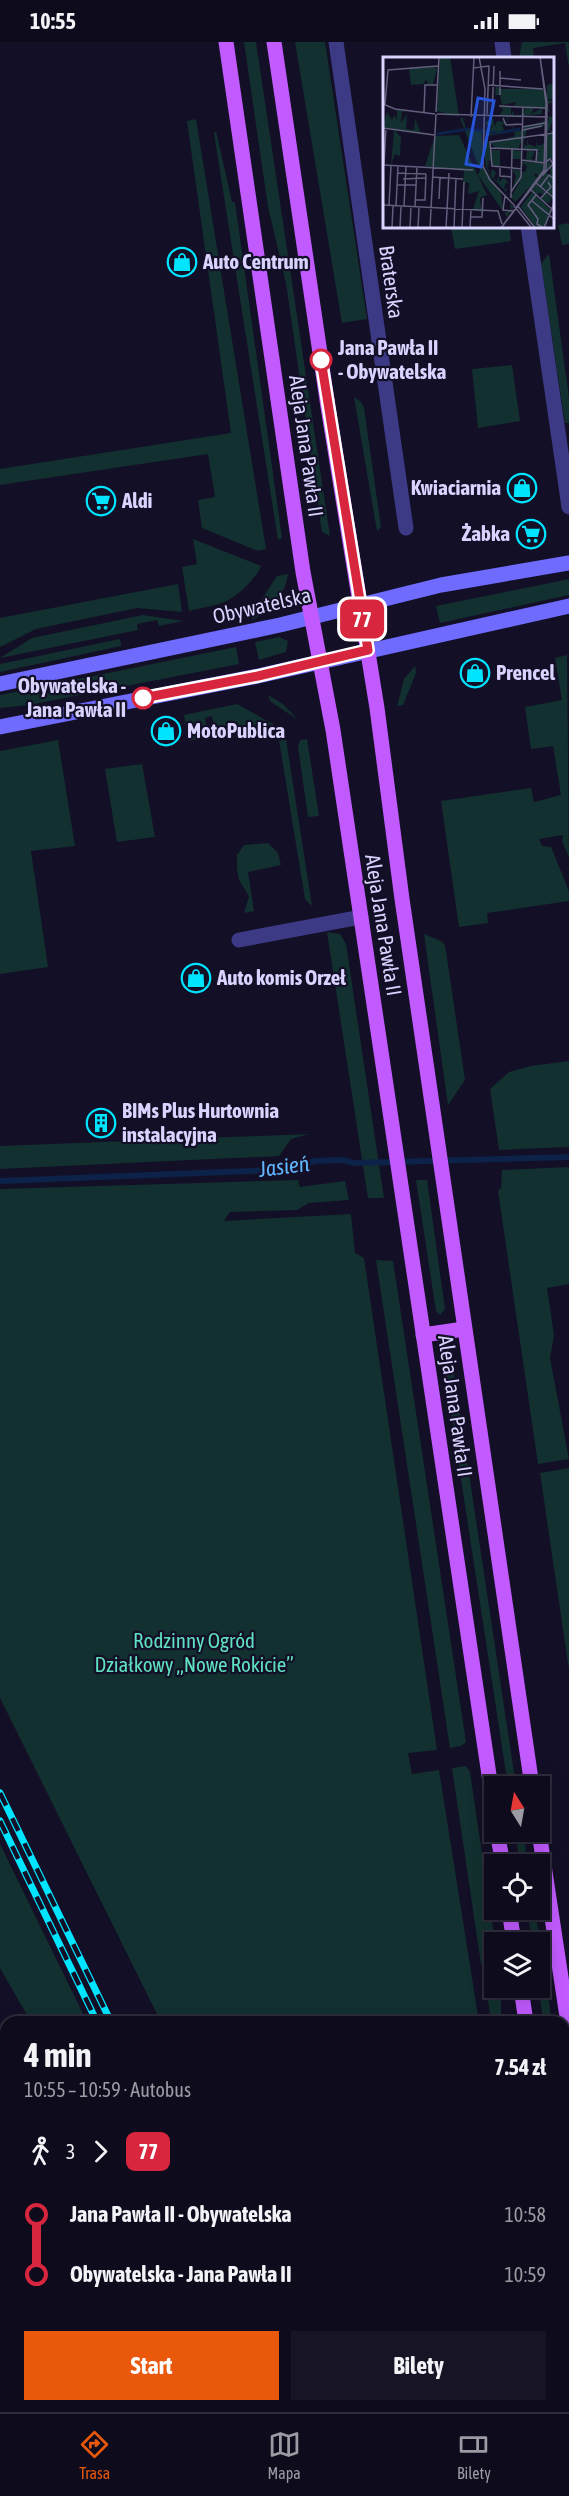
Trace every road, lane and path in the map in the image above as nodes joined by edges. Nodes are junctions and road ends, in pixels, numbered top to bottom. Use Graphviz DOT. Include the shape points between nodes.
graph roads {
  1 [pos="226,42"];
  2 [pos="274,42"];
  3 [pos="336,42"];
  4 [pos="502,42"];
  5 [pos="504,57"];
  6 [pos="528,228"];
  7 [pos="569,507"];
  8 [pos="406,528"];
  9 [pos="569,563"];
  10 [pos="360,604"];
  11 [pos="569,606"];
  12 [pos="311,617"];
  13 [pos="368,650"];
  14 [pos="320,660"];
  15 [pos="0,684"];
  16 [pos="0,727"];
  17 [pos="361,917"];
  18 [pos="239,940"];
  19 [pos="464,1329"];
  20 [pos="423,1335"];
  21 [pos="489,1776"];
  22 [pos="531,1776"];
  23 [pos="541,1842"];
  24 [pos="522,1998"];
  25 [pos="525,2016"];
  26 [pos="567,2016"];
  1 -- 12 [label="main road, Aleja Jana Pawła II"];
  2 -- 10 [label="main road, Aleja Jana Pawła II"];
  3 -- 8 [label="street, Braterska"];
  4 -- 5 [label="street"];
  6 -- 7 [label="street"];
  9 -- 10 [label="main road, Obywatelska"];
  10 -- 12 [label="main road, Obywatelska"];
  10 -- 13 [label="main road, Aleja Jana Pawła II"];
  11 -- 13 [label="main road"];
  12 -- 14 [label="main road, Aleja Jana Pawła II"];
  12 -- 15 [label="main road, Obywatelska"];
  13 -- 14 [label="main road"];
  13 -- 19 [label="main road, Aleja Jana Pawła II"];
  14 -- 16 [label="main road"];
  14 -- 17 [label="main road, Aleja Jana Pawła II"];
  17 -- 18 [label="street"];
  17 -- 20 [label="main road, Aleja Jana Pawła II"];
  19 -- 20 [label="main road"];
  19 -- 22 [label="main road, Aleja Jana Pawła II"];
  20 -- 21 [label="main road, Aleja Jana Pawła II"];
  23 -- 26 [label="main road"];
  24 -- 25 [label="main road"];
}
